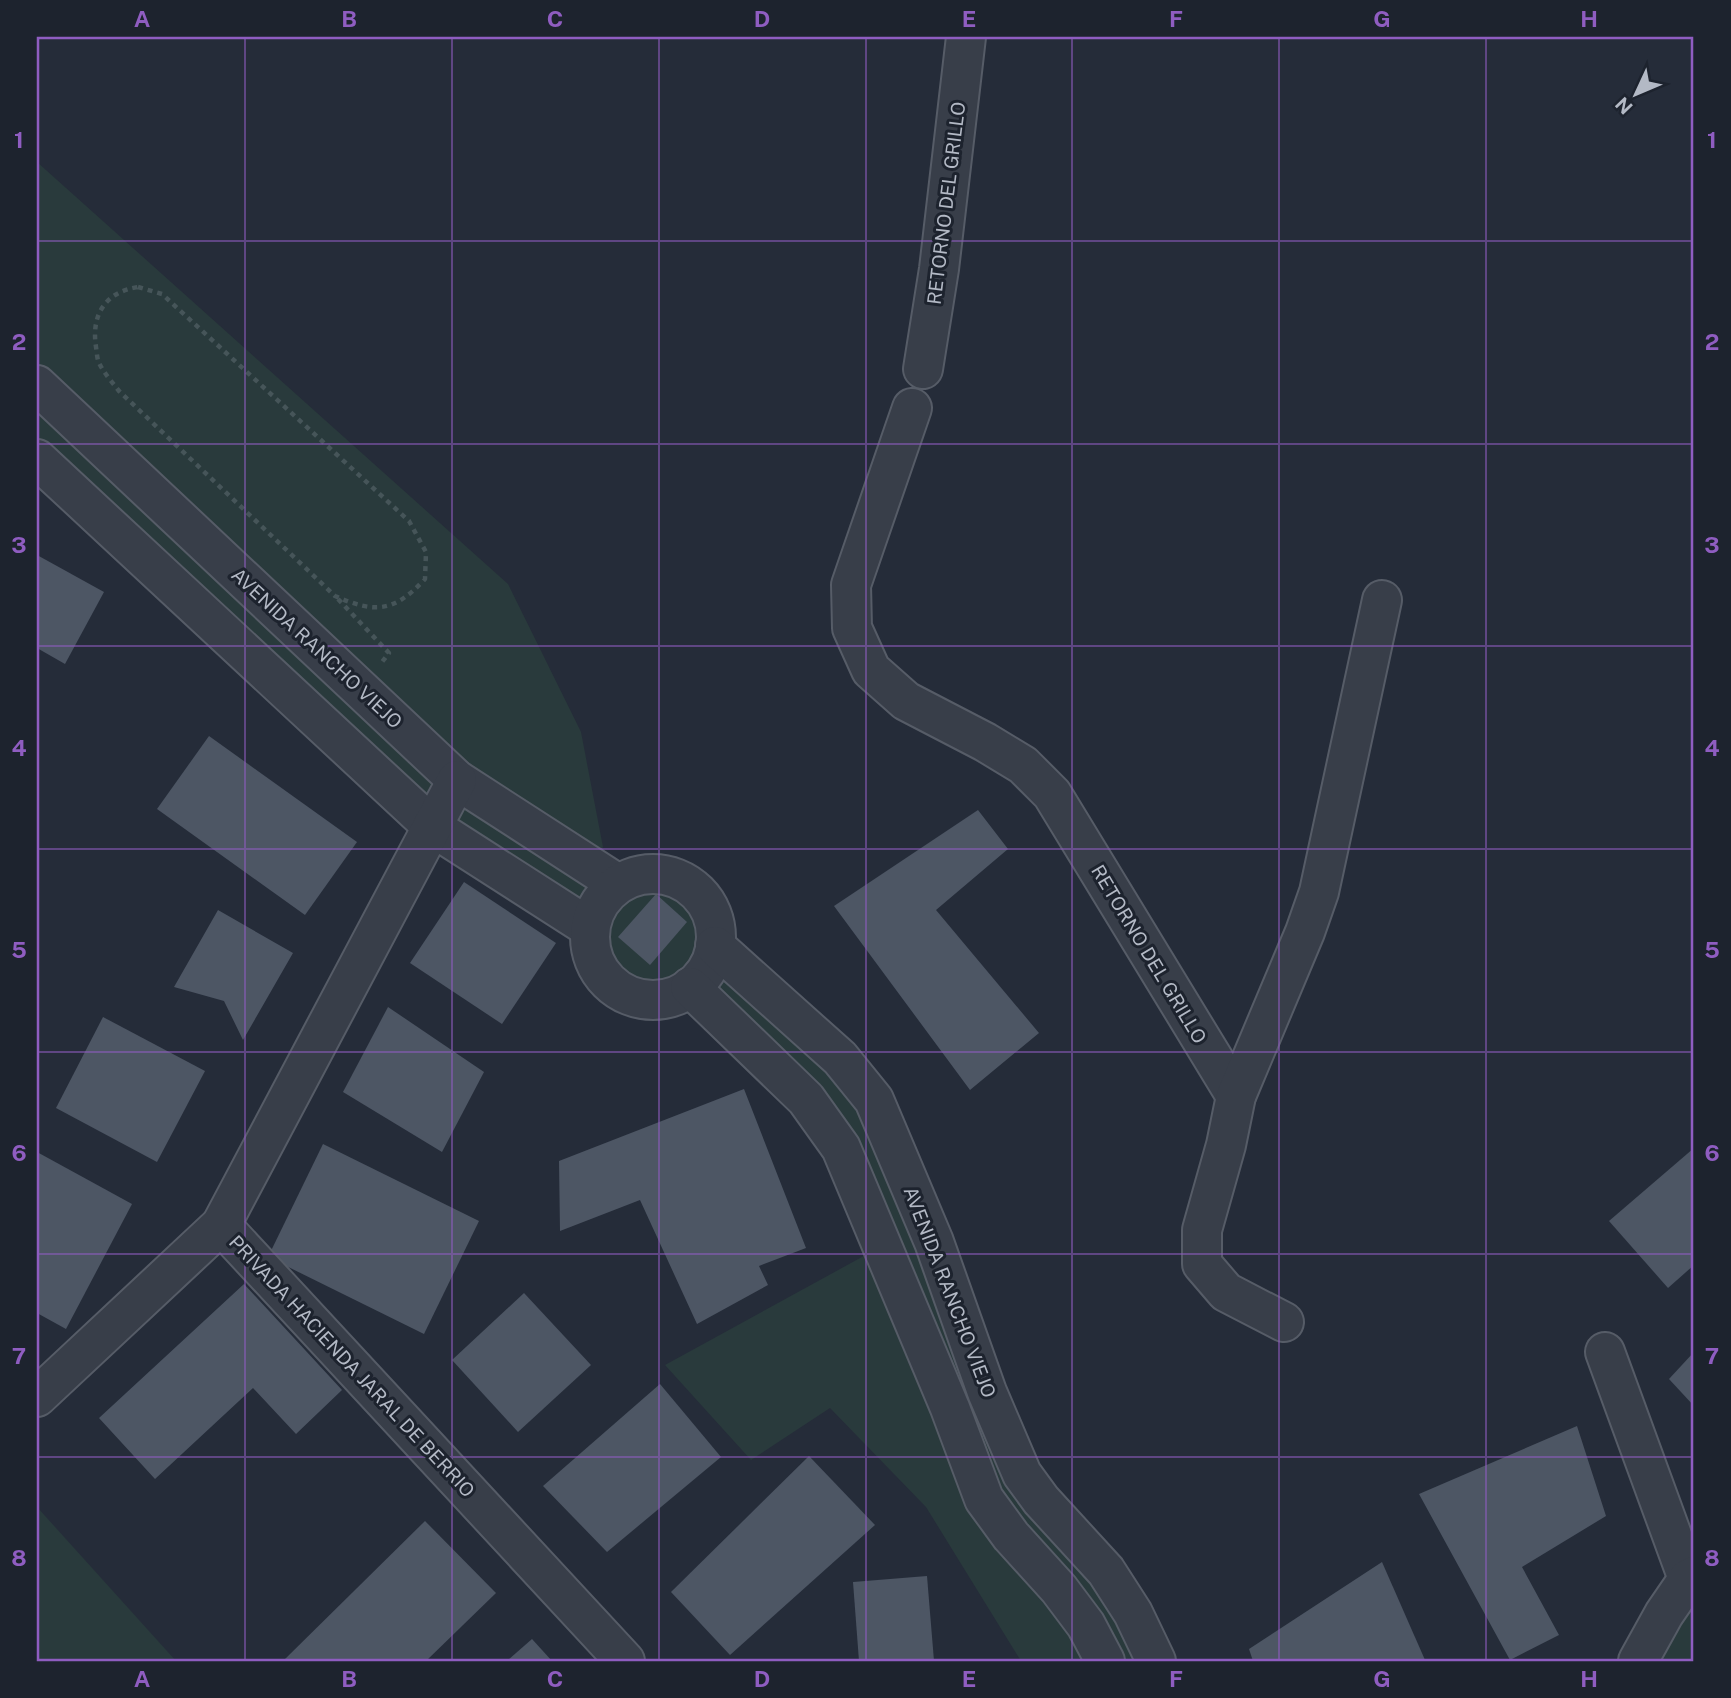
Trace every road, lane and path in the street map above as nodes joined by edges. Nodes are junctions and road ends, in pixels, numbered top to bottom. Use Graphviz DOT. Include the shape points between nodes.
graph roads {
  1 [pos="966,37"];
  2 [pos="37,385"];
  3 [pos="119,391"];
  4 [pos="37,459"];
  5 [pos="1382,600"];
  6 [pos="457,780"];
  7 [pos="434,828"];
  8 [pos="618,884"];
  9 [pos="590,928"];
  10 [pos="715,946"];
  11 [pos="690,987"];
  12 [pos="1236,1096"];
  13 [pos="222,1225"];
  14 [pos="1283,1322"];
  15 [pos="1605,1352"];
  16 [pos="987,1392"];
  17 [pos="37,1397"];
  18 [pos="950,1408"];
  19 [pos="1691,1577"];
  20 [pos="625,1661"];
  21 [pos="1105,1661"];
  22 [pos="1156,1661"];
  23 [pos="1638,1661"];
  1 -- 12 [label="street, RETORNO DEL GRILLO" via="923,369 937,383 937,394 923,408 912,408 851,585 852,628 871,670 906,701 1023,765 1052,794"];
  2 -- 6 [label="street, AVENIDA RANCHO VIEJO"];
  3 -- 3 [label="path" via="335,596 357,606 387,607 406,598 425,579 426,552 409,521 162,294 138,287 122,289 104,303 97,318 98,361"];
  4 -- 7 [label="street"];
  5 -- 12 [label="street" via="1318,892 1306,932"];
  6 -- 7 [label="street, PRIVADA HACIENDA JARAL DE BERRIO"];
  6 -- 8 [label="street, AVENIDA RANCHO VIEJO"];
  7 -- 9 [label="street"];
  7 -- 13 [label="street, PRIVADA HACIENDA JARAL DE BERRIO"];
  8 -- 9 [label="street" via="604,896"];
  8 -- 10 [label="street" via="653,874 687,884 710,911"];
  9 -- 11 [label="street" via="595,963 619,990 653,1000 671,998"];
  10 -- 11 [label="street" via="705,971"];
  10 -- 16 [label="street, AVENIDA RANCHO VIEJO" via="840,1058 874,1100 934,1242"];
  11 -- 18 [label="street" via="806,1099 841,1148"];
  12 -- 14 [label="street" via="1202,1230 1202,1264 1227,1293"];
  13 -- 17 [label="street, PRIVADA HACIENDA JARAL DE BERRIO"];
  13 -- 20 [label="street, PRIVADA HACIENDA JARAL DE BERRIO"];
  15 -- 19 [label="street"];
  16 -- 18 [label="street"];
  16 -- 22 [label="street, AVENIDA RANCHO VIEJO" via="1022,1474 1106,1572"];
  18 -- 21 [label="street" via="984,1499 1066,1598"];
  19 -- 23 [label="street"];
}
